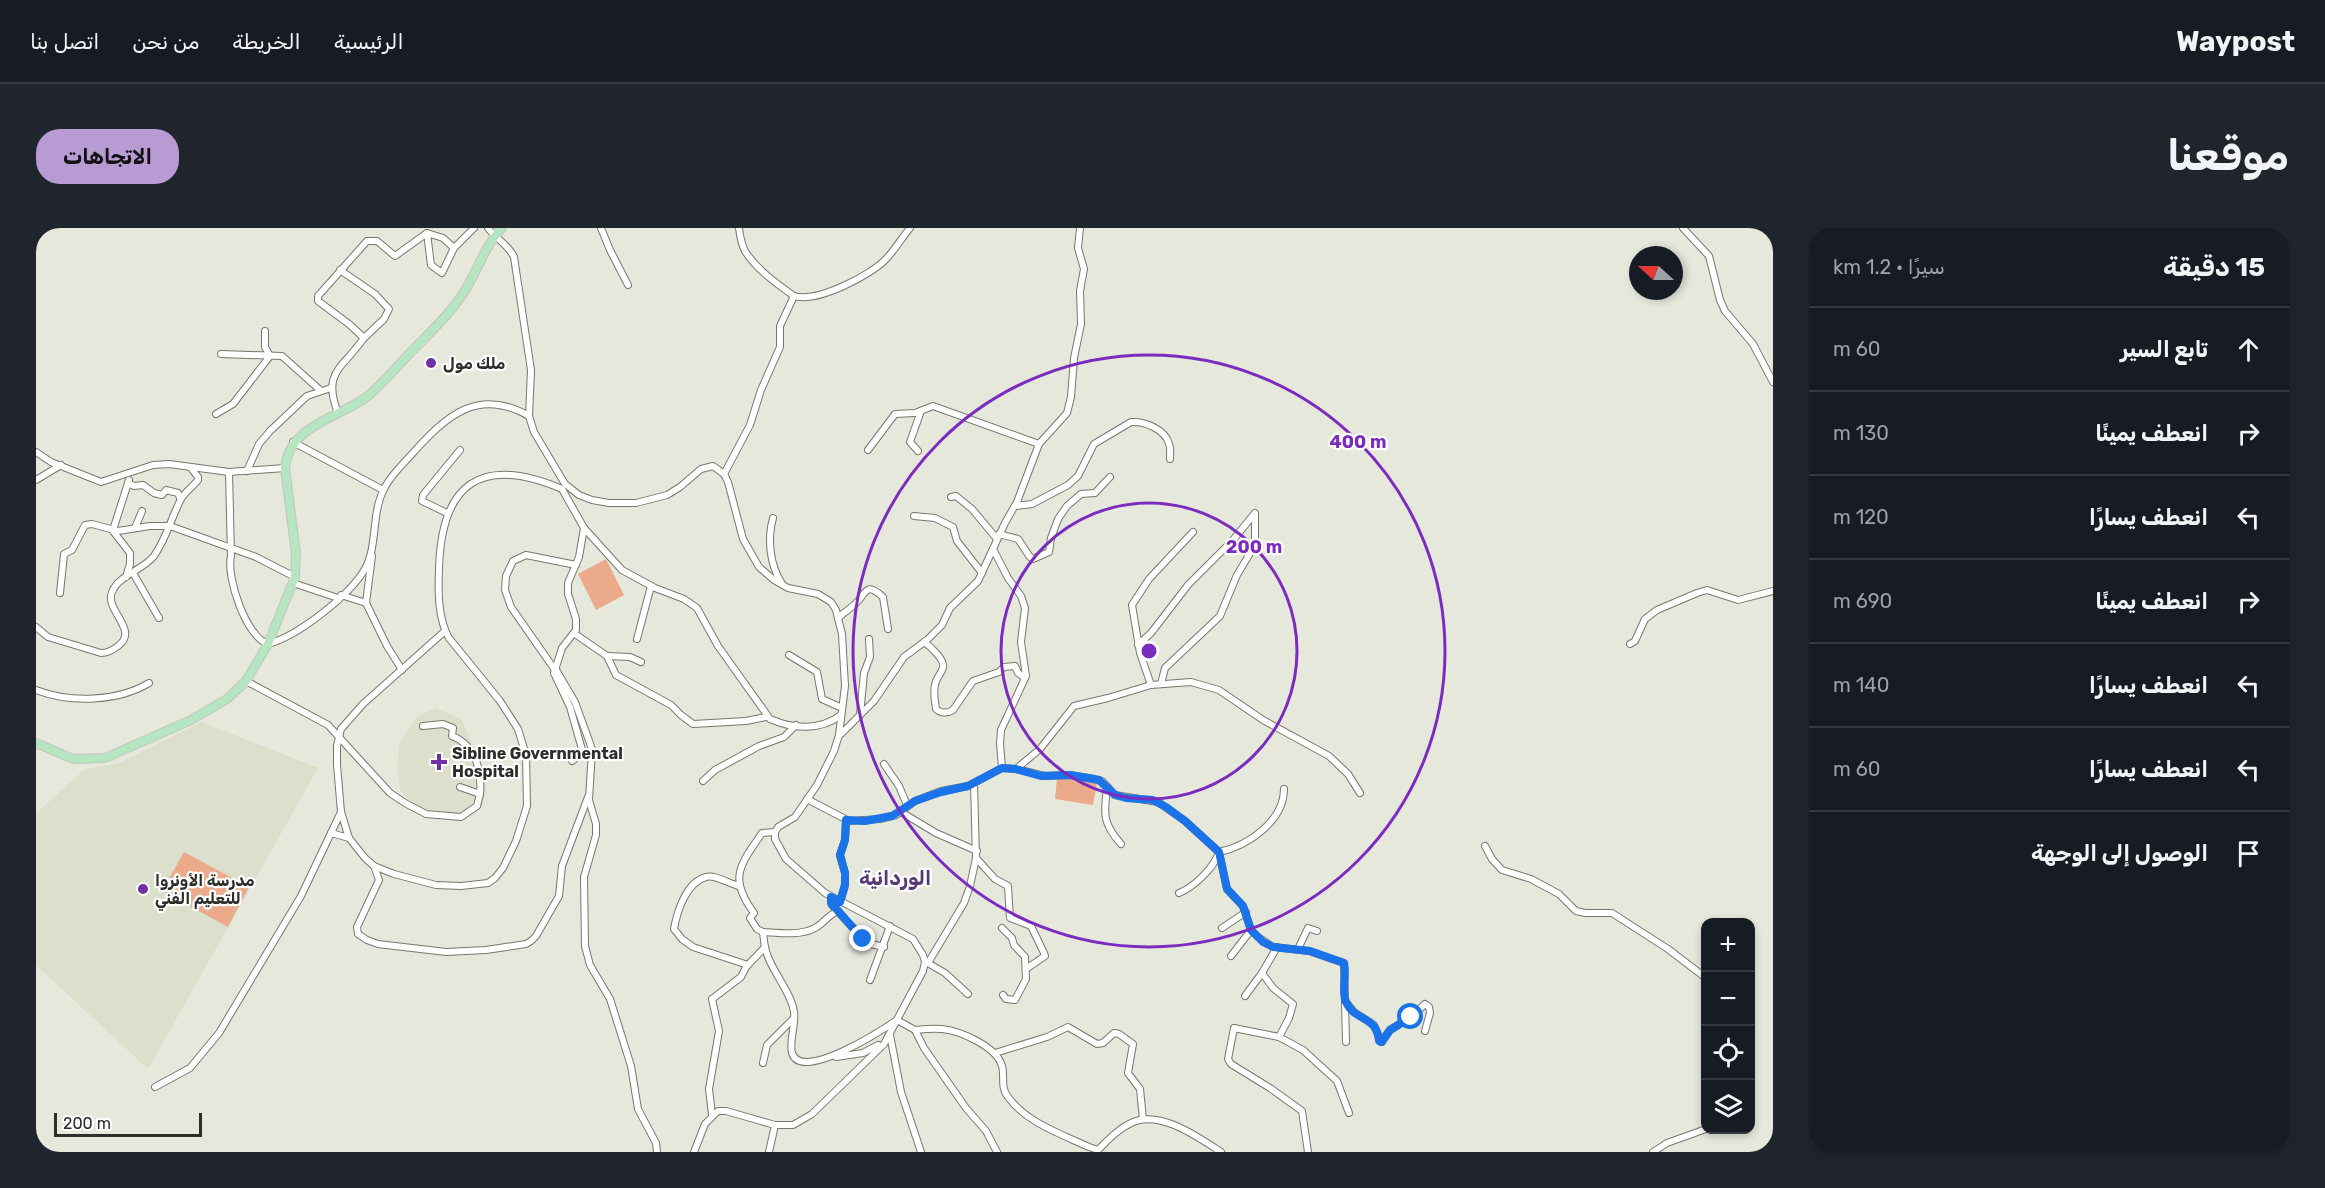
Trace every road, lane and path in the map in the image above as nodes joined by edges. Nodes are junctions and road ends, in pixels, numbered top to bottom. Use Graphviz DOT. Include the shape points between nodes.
graph roads {
  1 [pos="474,228"];
  2 [pos="488,228"];
  3 [pos="502,228"];
  4 [pos="601,228"];
  5 [pos="739,228"];
  6 [pos="910,228"];
  7 [pos="1080,228"];
  8 [pos="1683,228"];
  9 [pos="428,233"];
  10 [pos="494,236"];
  11 [pos="454,248"];
  12 [pos="340,270"];
  13 [pos="628,285"];
  14 [pos="794,296"];
  15 [pos="266,331"];
  16 [pos="364,338"];
  17 [pos="221,354"];
  18 [pos="270,356"];
  19 [pos="1773,382"];
  20 [pos="331,388"];
  21 [pos="320,390"];
  22 [pos="921,411"];
  23 [pos="338,413"];
  24 [pos="216,414"];
  25 [pos="529,416"];
  26 [pos="294,442"];
  27 [pos="1039,444"];
  28 [pos="460,450"];
  29 [pos="868,450"];
  30 [pos="918,451"];
  31 [pos="37,455"];
  32 [pos="1170,459"];
  33 [pos="61,465"];
  34 [pos="191,468"];
  35 [pos="285,468"];
  36 [pos="132,471"];
  37 [pos="247,471"];
  38 [pos="229,472"];
  39 [pos="724,474"];
  40 [pos="1110,477"];
  41 [pos="36,480"];
  42 [pos="128,483"];
  43 [pos="1071,483"];
  44 [pos="563,487"];
  45 [pos="383,490"];
  46 [pos="1081,494"];
  47 [pos="951,497"];
  48 [pos="180,498"];
  49 [pos="1015,506"];
  50 [pos="142,511"];
  51 [pos="447,513"];
  52 [pos="914,516"];
  53 [pos="772,518"];
  54 [pos="170,526"];
  55 [pos="135,528"];
  56 [pos="584,528"];
  57 [pos="113,530"];
  58 [pos="1193,532"];
  59 [pos="998,537"];
  60 [pos="229,547"];
  61 [pos="993,549"];
  62 [pos="371,552"];
  63 [pos="576,565"];
  64 [pos="133,573"];
  65 [pos="982,573"];
  66 [pos="126,577"];
  67 [pos="294,580"];
  68 [pos="782,585"];
  69 [pos="651,586"];
  70 [pos="1773,591"];
  71 [pos="60,593"];
  72 [pos="340,597"];
  73 [pos="366,603"];
  74 [pos="159,618"];
  75 [pos="838,618"];
  76 [pos="36,627"];
  77 [pos="888,629"];
  78 [pos="445,631"];
  79 [pos="574,634"];
  80 [pos="637,639"];
  81 [pos="869,639"];
  82 [pos="924,642"];
  83 [pos="268,644"];
  84 [pos="1630,644"];
  85 [pos="1138,645"];
  86 [pos="789,655"];
  87 [pos="607,656"];
  88 [pos="641,662"];
  89 [pos="555,669"];
  90 [pos="402,670"];
  91 [pos="1025,678"];
  92 [pos="246,681"];
  93 [pos="149,682"];
  94 [pos="1151,684"];
  95 [pos="1161,684"];
  96 [pos="36,690"];
  97 [pos="841,712"];
  98 [pos="860,715"];
  99 [pos="766,717"];
  100 [pos="796,725"];
  101 [pos="423,726"];
  102 [pos="339,735"];
  103 [pos="839,735"];
  104 [pos="36,743"];
  105 [pos="572,760"];
  106 [pos="884,764"];
  107 [pos="1002,768"];
  108 [pos="1016,769"];
  109 [pos="703,781"];
  110 [pos="974,783"];
  111 [pos="1107,786"];
  112 [pos="460,788"];
  113 [pos="1284,789"];
  114 [pos="1360,793"];
  115 [pos="480,794"];
  116 [pos="589,796"];
  117 [pos="807,799"];
  118 [pos="908,805"];
  119 [pos="341,812"];
  120 [pos="901,812"];
  121 [pos="846,820"];
  122 [pos="776,832"];
  123 [pos="331,833"];
  124 [pos="349,838"];
  125 [pos="1121,844"];
  126 [pos="1485,846"];
  127 [pos="1219,852"];
  128 [pos="976,855"];
  129 [pos="374,866"];
  130 [pos="394,874"];
  131 [pos="379,880"];
  132 [pos="739,886"];
  133 [pos="1179,893"];
  134 [pos="831,897"];
  135 [pos="840,902"];
  136 [pos="838,911"];
  137 [pos="1246,912"];
  138 [pos="890,926"];
  139 [pos="1002,928"];
  140 [pos="1222,928"];
  141 [pos="1251,930"];
  142 [pos="1317,931"];
  143 [pos="763,932"];
  144 [pos="765,947"];
  145 [pos="884,947"];
  146 [pos="1277,947"];
  147 [pos="1298,949"];
  148 [pos="1231,956"];
  149 [pos="926,962"];
  150 [pos="748,965"];
  151 [pos="1026,969"];
  152 [pos="1262,974"];
  153 [pos="1701,974"];
  154 [pos="870,980"];
  155 [pos="968,994"];
  156 [pos="1003,995"];
  157 [pos="1245,996"];
  158 [pos="1345,1001"];
  159 [pos="793,1019"];
  160 [pos="897,1020"];
  161 [pos="915,1030"];
  162 [pos="1425,1030"];
  163 [pos="890,1035"];
  164 [pos="1279,1037"];
  165 [pos="1346,1042"];
  166 [pos="995,1053"];
  167 [pos="832,1057"];
  168 [pos="763,1063"];
  169 [pos="155,1087"];
  170 [pos="1349,1113"];
  171 [pos="712,1115"];
  172 [pos="1143,1119"];
  173 [pos="775,1125"];
  174 [pos="1701,1131"];
  175 [pos="1100,1151"];
  176 [pos="657,1152"];
  177 [pos="694,1152"];
  178 [pos="769,1152"];
  179 [pos="921,1152"];
  180 [pos="998,1152"];
  181 [pos="1221,1152"];
  182 [pos="1308,1152"];
  183 [pos="1653,1152"];
  1 -- 11 [label="street"];
  2 -- 10 [label="street"];
  3 -- 10 [label="main road"];
  4 -- 13 [label="street"];
  5 -- 14 [label="street" via="743,247 751,259"];
  6 -- 14 [label="street" via="887,259 856,279 825,293"];
  7 -- 27 [label="street" via="1078,248 1084,269 1081,324 1070,403 1064,418"];
  8 -- 19 [label="street" via="1709,256 1725,311 1753,344"];
  9 -- 11 [label="street"];
  9 -- 11 [label="street" via="431,265 440,273 444,272"];
  9 -- 12 [label="street" via="395,256 377,241 368,241"];
  10 -- 23 [label="main road" via="466,289 440,323 373,391"];
  10 -- 25 [label="street" via="507,245 514,257 531,370"];
  12 -- 16 [label="street" via="318,301"];
  12 -- 16 [label="street" via="375,294 389,309"];
  14 -- 39 [label="street" via="780,326 780,347 750,425"];
  15 -- 18 [label="street" via="265,347"];
  16 -- 20 [label="street" via="335,374"];
  17 -- 18 [label="street"];
  18 -- 21 [label="street" via="285,357"];
  18 -- 24 [label="street" via="233,404"];
  20 -- 21 [label="street"];
  20 -- 23 [label="street"];
  21 -- 37 [label="street" via="307,396 270,431 259,444"];
  22 -- 27 [label="street" via="936,406"];
  22 -- 29 [label="street" via="895,414"];
  22 -- 30 [label="street" via="910,442"];
  23 -- 26 [label="main road"];
  25 -- 44 [label="street"];
  25 -- 45 [label="street" via="497,403 451,416"];
  26 -- 35 [label="main road"];
  26 -- 45 [label="street"];
  27 -- 49 [label="street"];
  28 -- 51 [label="street" via="423,495 426,504"];
  31 -- 33 [label="street"];
  32 -- 43 [label="street" via="1169,442 1162,433 1148,424 1131,422 1094,444"];
  33 -- 36 [label="street" via="101,482"];
  33 -- 41 [label="street"];
  34 -- 36 [label="street" via="169,464"];
  34 -- 38 [label="street"];
  34 -- 48 [label="street" via="198,480"];
  35 -- 37 [label="street"];
  35 -- 67 [label="main road" via="296,554"];
  36 -- 42 [label="street"];
  37 -- 38 [label="street"];
  38 -- 60 [label="street"];
  39 -- 44 [label="street" via="714,466 705,466 667,495 627,503 592,500"];
  39 -- 68 [label="street" via="748,549 763,571"];
  40 -- 46 [label="street" via="1095,493"];
  42 -- 48 [label="street" via="144,486 156,494 175,491"];
  42 -- 57 [label="street"];
  43 -- 46 [label="street"];
  43 -- 49 [label="street" via="1032,504"];
  44 -- 51 [label="street" via="525,478 487,476 465,488"];
  44 -- 56 [label="street"];
  45 -- 62 [label="street"];
  46 -- 59 [label="street" via="1058,519 1049,552 1044,556 1034,559 1018,539"];
  47 -- 59 [label="street" via="956,496 972,508"];
  48 -- 54 [label="street"];
  49 -- 59 [label="street"];
  50 -- 55 [label="street"];
  51 -- 78 [label="street" via="439,567"];
  52 -- 65 [label="street" via="935,518 953,527 957,541"];
  53 -- 68 [label="street" via="771,553"];
  54 -- 55 [label="street"];
  54 -- 60 [label="street"];
  54 -- 64 [label="street" via="155,555"];
  55 -- 57 [label="street"];
  56 -- 63 [label="street"];
  56 -- 69 [label="street" via="622,570"];
  57 -- 66 [label="street" via="130,553"];
  57 -- 71 [label="street" via="85,525 72,550 64,554"];
  58 -- 85 [label="street" via="1163,562 1133,602"];
  59 -- 61 [label="street"];
  60 -- 67 [label="street" via="256,557"];
  60 -- 83 [label="street" via="229,569 249,627"];
  61 -- 65 [label="street"];
  61 -- 91 [label="street" via="1024,604 1021,642"];
  62 -- 72 [label="street" via="361,574"];
  62 -- 73 [label="street"];
  63 -- 79 [label="street" via="568,583 576,619"];
  63 -- 89 [label="street" via="526,555 513,561 506,576 505,590 511,607"];
  64 -- 66 [label="street"];
  64 -- 74 [label="street"];
  65 -- 82 [label="street"];
  66 -- 76 [label="street" via="111,596 125,635 115,648 105,653 92,651 43,635"];
  67 -- 72 [label="street"];
  67 -- 83 [label="main road"];
  68 -- 75 [label="street" via="822,596 833,606"];
  69 -- 80 [label="street"];
  69 -- 99 [label="street" via="697,608"];
  70 -- 84 [label="street" via="1738,600 1707,590 1697,592 1645,619"];
  72 -- 73 [label="street"];
  72 -- 83 [label="street" via="292,633"];
  73 -- 90 [label="street"];
  75 -- 77 [label="street" via="862,593 872,590 883,597"];
  75 -- 97 [label="street" via="845,662"];
  78 -- 90 [label="street"];
  78 -- 130 [label="street" via="518,729 526,755 527,806 516,841 503,868 491,881 436,885"];
  79 -- 87 [label="street"];
  79 -- 89 [label="street" via="565,642"];
  81 -- 98 [label="street" via="870,657 864,673"];
  82 -- 91 [label="street" via="943,663 934,688 939,711 950,713 973,681 1005,667 1015,666"];
  82 -- 98 [label="street" via="904,657 881,693"];
  83 -- 92 [label="main road"];
  85 -- 94 [label="street"];
  85 -- 95 [label="street" via="1256,513 1255,542 1220,616 1165,668"];
  86 -- 97 [label="street" via="817,672 822,699"];
  87 -- 88 [label="street" via="630,657"];
  87 -- 99 [label="street" via="615,674 672,705 695,725"];
  89 -- 105 [label="street" via="555,679 573,714 583,753"];
  89 -- 116 [label="street" via="575,702 590,744"];
  90 -- 102 [label="street" via="363,704"];
  91 -- 107 [label="street" via="1001,730"];
  92 -- 102 [label="street" via="323,722"];
  92 -- 104 [label="main road" via="227,699 191,720 105,758 73,759"];
  93 -- 96 [label="street" via="139,689 98,697 61,698"];
  94 -- 95 [label="street"];
  94 -- 108 [label="street" via="1074,706 1040,749"];
  95 -- 114 [label="street" via="1191,682 1219,690 1329,756"];
  97 -- 100 [label="street" via="820,726"];
  97 -- 103 [label="street"];
  98 -- 103 [label="street"];
  99 -- 100 [label="street"];
  100 -- 109 [label="street" via="784,737 761,745"];
  101 -- 115 [label="street" via="443,724 453,728 452,736 466,745 477,761"];
  102 -- 115 [label="street" via="390,793 426,814 461,817 477,806"];
  102 -- 119 [label="street"];
  103 -- 117 [label="street" via="830,762"];
  106 -- 118 [label="street"];
  107 -- 108 [label="street"];
  107 -- 110 [label="street"];
  108 -- 111 [label="street" via="1041,776 1089,777"];
  110 -- 118 [label="street"];
  110 -- 128 [label="street"];
  111 -- 125 [label="street" via="1105,822"];
  111 -- 127 [label="street" via="1115,795 1153,800 1166,807"];
  112 -- 115 [label="street"];
  113 -- 127 [label="street" via="1282,804 1272,820 1250,839"];
  116 -- 131 [label="street" via="562,866 559,896 536,936 526,944 446,952 367,940 358,934 357,927"];
  116 -- 176 [label="street" via="596,835 584,878 585,946 590,965 610,999 631,1066 638,1109 657,1143"];
  117 -- 121 [label="street"];
  117 -- 122 [label="street" via="795,817"];
  118 -- 120 [label="street"];
  119 -- 123 [label="street"];
  119 -- 124 [label="street"];
  120 -- 121 [label="street" via="886,818"];
  120 -- 128 [label="street"];
  121 -- 135 [label="street" via="840,855 845,885"];
  122 -- 132 [label="street" via="762,833 744,859"];
  122 -- 134 [label="street" via="775,839 786,859"];
  123 -- 124 [label="street"];
  123 -- 169 [label="street" via="293,910 219,1033 190,1068"];
  124 -- 129 [label="street"];
  126 -- 153 [label="street" via="1503,870 1559,894 1575,911 1612,913"];
  127 -- 133 [label="street" via="1202,876"];
  127 -- 137 [label="street" via="1227,889"];
  128 -- 149 [label="street" via="964,903"];
  128 -- 151 [label="street" via="995,879 1008,886 1010,918 1031,926 1044,953"];
  129 -- 130 [label="street"];
  129 -- 131 [label="street"];
  130 -- 131 [label="street"];
  132 -- 143 [label="street" via="754,913 750,918"];
  132 -- 150 [label="street" via="704,877 684,895 674,929 693,947"];
  134 -- 135 [label="street"];
  134 -- 136 [label="street"];
  135 -- 138 [label="street"];
  136 -- 143 [label="street" via="814,929 799,933"];
  136 -- 145 [label="street" via="867,942"];
  137 -- 140 [label="street"];
  137 -- 141 [label="street"];
  138 -- 145 [label="street"];
  138 -- 149 [label="street" via="913,939"];
  139 -- 151 [label="street" via="1025,957"];
  141 -- 146 [label="street" via="1263,942"];
  141 -- 148 [label="street"];
  142 -- 147 [label="street" via="1308,928"];
  143 -- 144 [label="street"];
  144 -- 150 [label="street"];
  144 -- 159 [label="street" via="794,1011"];
  145 -- 154 [label="street"];
  146 -- 147 [label="street"];
  146 -- 152 [label="street"];
  147 -- 158 [label="street" via="1344,963"];
  149 -- 155 [label="street"];
  149 -- 160 [label="street"];
  150 -- 171 [label="street" via="741,977 712,999 719,1031 710,1081"];
  151 -- 156 [label="street" via="1022,990 1015,1000"];
  152 -- 157 [label="street"];
  152 -- 164 [label="street" via="1293,1004"];
  158 -- 162 [label="street" via="1374,1025 1381,1042 1390,1030 1425,1004 1430,1013"];
  158 -- 165 [label="street"];
  159 -- 167 [label="street" via="792,1053 797,1059 807,1062"];
  159 -- 168 [label="street" via="767,1045"];
  160 -- 161 [label="street"];
  160 -- 163 [label="street"];
  160 -- 167 [label="street"];
  161 -- 166 [label="street" via="952,1031"];
  161 -- 180 [label="street"];
  163 -- 167 [label="street" via="868,1052"];
  163 -- 173 [label="street" via="812,1114 793,1125"];
  163 -- 179 [label="street" via="901,1092"];
  164 -- 170 [label="street" via="1303,1050 1331,1075"];
  164 -- 182 [label="street" via="1234,1028 1228,1059 1302,1111"];
  166 -- 172 [label="street" via="1064,1028 1072,1028 1097,1044 1118,1033 1133,1044 1128,1073 1140,1089"];
  166 -- 175 [label="street" via="1002,1067 1003,1089 1017,1107 1043,1126"];
  171 -- 173 [label="street" via="726,1111"];
  171 -- 177 [label="street"];
  172 -- 175 [label="street" via="1123,1127"];
  172 -- 181 [label="street" via="1176,1125"];
  173 -- 178 [label="street"];
  174 -- 183 [label="street"];
}
